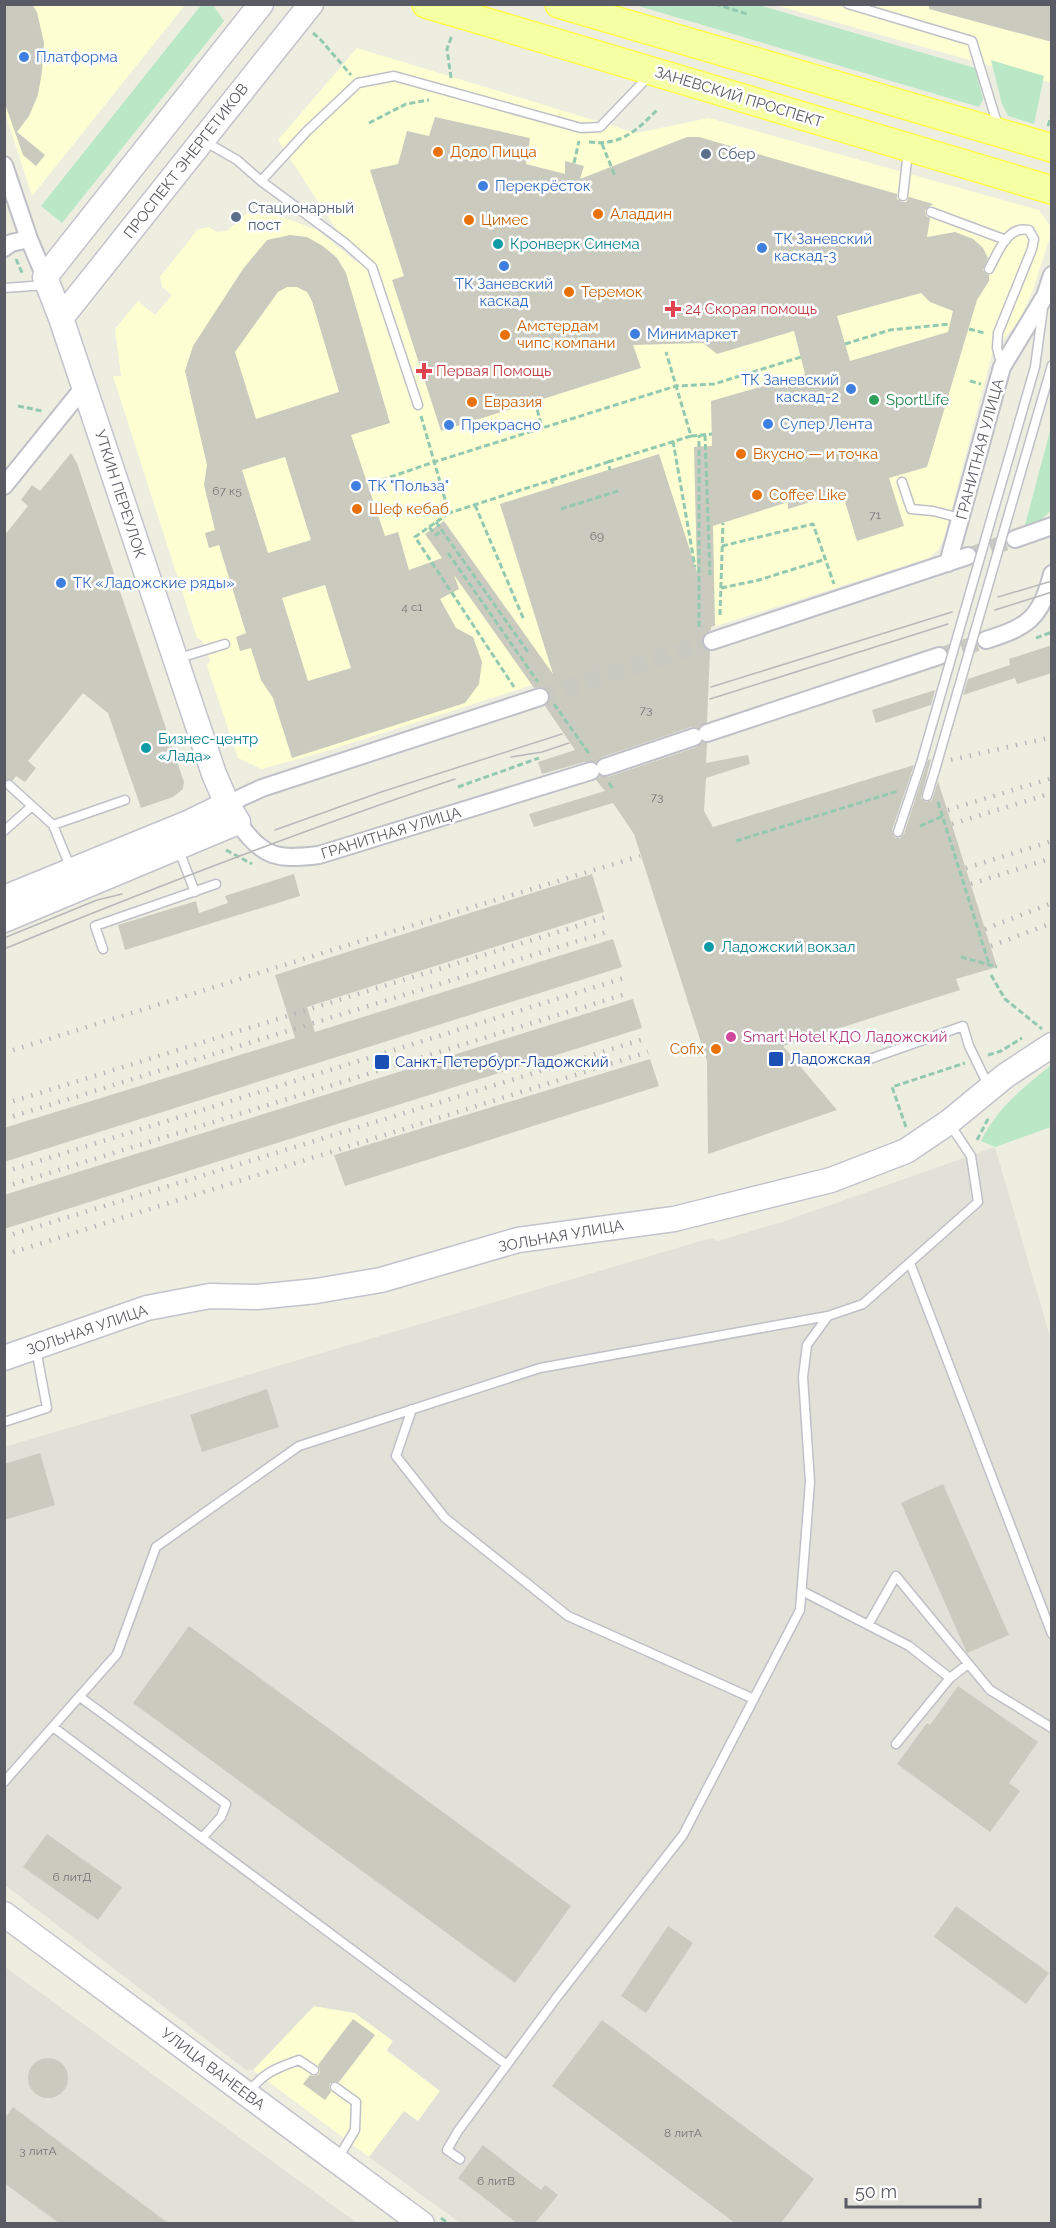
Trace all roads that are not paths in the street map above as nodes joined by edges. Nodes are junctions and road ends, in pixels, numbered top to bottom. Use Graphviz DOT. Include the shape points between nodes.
graph roads {
  1 [pos="261,4"];
  2 [pos="310,4"];
  3 [pos="426,4"];
  4 [pos="559,4"];
  5 [pos="848,4"];
  6 [pos="653,71"];
  7 [pos="1000,134"];
  8 [pos="202,141"];
  9 [pos="909,147"];
  10 [pos="1052,148"];
  11 [pos="4,165"];
  12 [pos="261,181"];
  13 [pos="1052,190"];
  14 [pos="903,196"];
  15 [pos="931,212"];
  16 [pos="29,238"];
  17 [pos="1006,240"];
  18 [pos="10,252"];
  19 [pos="989,269"];
  20 [pos="1052,275"];
  21 [pos="39,280"];
  22 [pos="4,288"];
  23 [pos="1045,296"];
  24 [pos="61,318"];
  25 [pos="1035,361"];
  26 [pos="1052,364"];
  27 [pos="1002,367"];
  28 [pos="84,387"];
  29 [pos="418,405"];
  30 [pos="902,482"];
  31 [pos="4,486"];
  32 [pos="960,518"];
  33 [pos="1052,526"];
  34 [pos="1015,538"];
  35 [pos="968,556"];
  36 [pos="948,563"];
  37 [pos="1052,574"];
  38 [pos="1045,610"];
  39 [pos="986,640"];
  40 [pos="712,641"];
  41 [pos="225,645"];
  42 [pos="939,656"];
  43 [pos="175,659"];
  44 [pos="544,694"];
  45 [pos="9,785"];
  46 [pos="927,796"];
  47 [pos="125,800"];
  48 [pos="32,806"];
  49 [pos="233,813"];
  50 [pos="53,825"];
  51 [pos="4,831"];
  52 [pos="898,832"];
  53 [pos="178,848"];
  54 [pos="72,871"];
  55 [pos="216,885"];
  56 [pos="195,892"];
  57 [pos="4,898"];
  58 [pos="4,920"];
  59 [pos="103,949"];
  60 [pos="1047,1037"];
  61 [pos="867,1059"];
  62 [pos="990,1089"];
  63 [pos="949,1122"];
  64 [pos="910,1263"];
  65 [pos="828,1316"];
  66 [pos="36,1347"];
  67 [pos="4,1358"];
  68 [pos="412,1409"];
  69 [pos="4,1422"];
  70 [pos="802,1591"];
  71 [pos="868,1625"];
  72 [pos="1052,1634"];
  73 [pos="968,1664"];
  74 [pos="950,1678"];
  75 [pos="80,1696"];
  76 [pos="754,1699"];
  77 [pos="52,1727"];
  78 [pos="1052,1728"];
  79 [pos="896,1744"];
  80 [pos="4,1782"];
  81 [pos="202,1838"];
  82 [pos="4,1914"];
  83 [pos="507,2065"];
  84 [pos="314,2070"];
  85 [pos="335,2087"];
  86 [pos="247,2094"];
  87 [pos="460,2159"];
  88 [pos="336,2160"];
  89 [pos="422,2223"];
  1 -- 21 [label="street"];
  2 -- 8 [label="street, ПРОСПЕКТ ЭНЕРГЕТИКОВ"];
  3 -- 6 [label="main road, ЗАНЕВСКИЙ ПРОСПЕКТ"];
  4 -- 7 [label="main road"];
  5 -- 7 [label="lane" via="972,41"];
  6 -- 9 [label="main road, ЗАНЕВСКИЙ ПРОСПЕКТ"];
  6 -- 12 [label="lane" via="600,127 581,128 394,76 358,83"];
  7 -- 10 [label="main road"];
  8 -- 12 [label="lane" via="237,160"];
  8 -- 24 [label="street, ПРОСПЕКТ ЭНЕРГЕТИКОВ"];
  9 -- 13 [label="main road, ЗАНЕВСКИЙ ПРОСПЕКТ"];
  9 -- 14 [label="lane"];
  11 -- 16 [label="street, УТКИН ПЕРЕУЛОК"];
  12 -- 29 [label="lane" via="372,267"];
  15 -- 17 [label="lane"];
  16 -- 18 [label="street" via="11,243"];
  16 -- 21 [label="street, УТКИН ПЕРЕУЛОК"];
  17 -- 19 [label="lane"];
  17 -- 27 [label="lane" via="1021,228 1029,230 1034,239 998,333"];
  20 -- 23 [label="street, ГРАНИТНАЯ УЛИЦА"];
  21 -- 22 [label="lane"];
  21 -- 24 [label="street, УТКИН ПЕРЕУЛОК"];
  23 -- 25 [label="lane"];
  23 -- 27 [label="street, ГРАНИТНАЯ УЛИЦА"];
  24 -- 28 [label="street, УТКИН ПЕРЕУЛОК"];
  25 -- 26 [label="lane"];
  25 -- 52 [label="lane, bridge"];
  26 -- 46 [label="lane, bridge"];
  27 -- 32 [label="street, ГРАНИТНАЯ УЛИЦА"];
  28 -- 31 [label="street"];
  28 -- 43 [label="street, УТКИН ПЕРЕУЛОК"];
  30 -- 32 [label="lane" via="911,509"];
  32 -- 36 [label="street, ГРАНИТНАЯ УЛИЦА"];
  33 -- 34 [label="street"];
  35 -- 36 [label="street"];
  36 -- 40 [label="street"];
  37 -- 38 [label="street"];
  38 -- 39 [label="street" via="1014,631"];
  41 -- 43 [label="lane"];
  42 -- 49 [label="street, ГРАНИТНАЯ УЛИЦА" via="599,770 319,855 271,854 250,840"];
  43 -- 49 [label="street, УТКИН ПЕРЕУЛОК" via="214,774"];
  44 -- 49 [label="street" via="262,788"];
  45 -- 48 [label="lane"];
  47 -- 50 [label="lane"];
  48 -- 50 [label="lane"];
  48 -- 51 [label="lane"];
  49 -- 53 [label="street"];
  49 -- 54 [label="street" via="190,822"];
  50 -- 54 [label="lane"];
  53 -- 56 [label="lane"];
  53 -- 58 [label="street"];
  54 -- 57 [label="street"];
  55 -- 56 [label="lane"];
  56 -- 59 [label="lane" via="95,926"];
  60 -- 62 [label="street, ЗОЛЬНАЯ УЛИЦА" via="1033,1055"];
  61 -- 62 [label="lane" via="963,1026"];
  62 -- 63 [label="street, ЗОЛЬНАЯ УЛИЦА"];
  63 -- 64 [label="lane" via="971,1156 978,1202"];
  63 -- 66 [label="street, ЗОЛЬНАЯ УЛИЦА" via="906,1151 820,1183 674,1218 518,1240 381,1280 257,1297 210,1296 147,1308"];
  64 -- 65 [label="lane" via="863,1304"];
  64 -- 72 [label="lane"];
  65 -- 68 [label="lane" via="540,1368"];
  65 -- 70 [label="lane" via="807,1345 803,1377 810,1482"];
  66 -- 67 [label="street, ЗОЛЬНАЯ УЛИЦА"];
  66 -- 69 [label="lane" via="47,1408"];
  68 -- 75 [label="lane" via="299,1446 156,1546 117,1654"];
  68 -- 76 [label="lane" via="396,1456 445,1518 568,1616"];
  70 -- 71 [label="lane"];
  70 -- 76 [label="lane" via="800,1610"];
  71 -- 73 [label="lane" via="896,1576"];
  71 -- 74 [label="lane" via="909,1646"];
  73 -- 74 [label="lane"];
  73 -- 78 [label="lane" via="990,1690"];
  74 -- 79 [label="lane"];
  75 -- 77 [label="lane"];
  75 -- 81 [label="lane" via="226,1804 221,1817"];
  76 -- 83 [label="lane" via="683,1835"];
  77 -- 80 [label="lane"];
  77 -- 81 [label="lane"];
  81 -- 83 [label="lane"];
  82 -- 86 [label="street, УЛИЦА ВАНЕЕВА"];
  83 -- 87 [label="lane" via="447,2150"];
  84 -- 86 [label="lane" via="299,2060 271,2070"];
  85 -- 88 [label="lane" via="356,2102 356,2130"];
  86 -- 88 [label="street, УЛИЦА ВАНЕЕВА"];
  88 -- 89 [label="street, УЛИЦА ВАНЕЕВА"];
}
